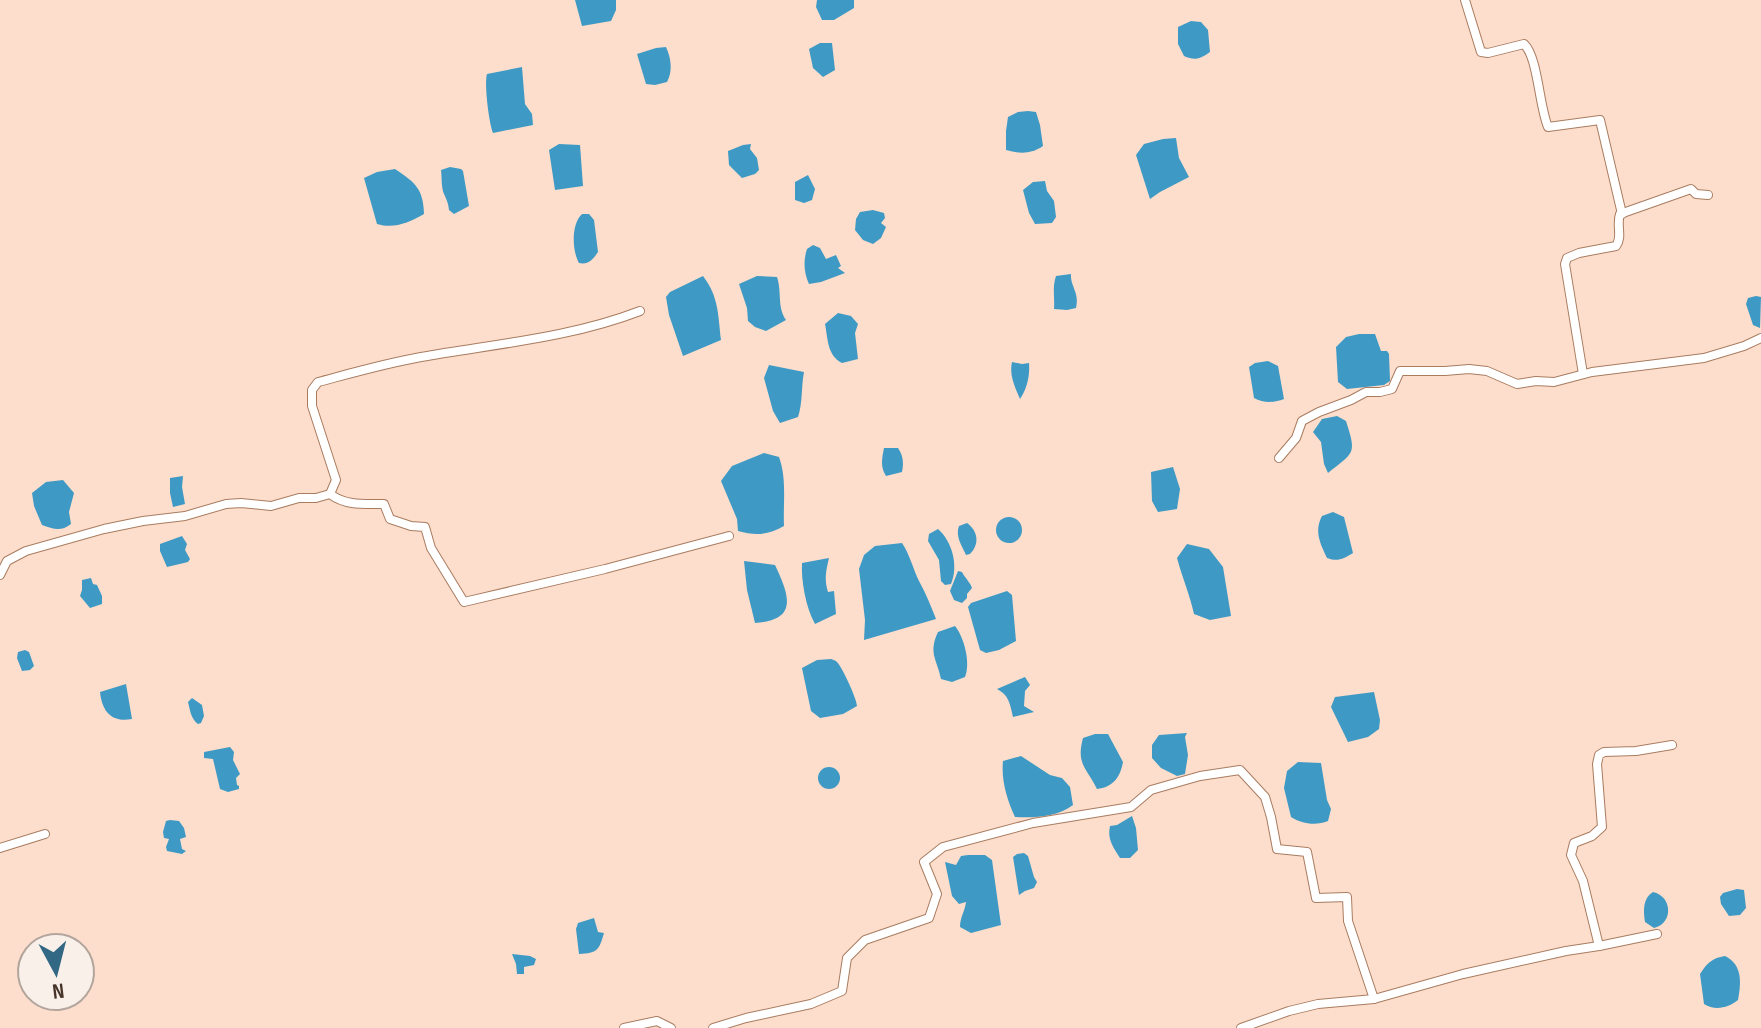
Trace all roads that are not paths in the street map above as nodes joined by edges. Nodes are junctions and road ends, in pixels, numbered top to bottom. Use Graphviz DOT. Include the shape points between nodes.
graph roads {
  1 [pos="1465,0"];
  2 [pos="1708,195"];
  3 [pos="1622,214"];
  4 [pos="640,311"];
  5 [pos="1761,338"];
  6 [pos="1583,374"];
  7 [pos="1279,458"];
  8 [pos="330,494"];
  9 [pos="729,536"];
  10 [pos="0,575"];
  11 [pos="1672,745"];
  12 [pos="45,834"];
  13 [pos="0,848"];
  14 [pos="1657,934"];
  15 [pos="1599,946"];
  16 [pos="1374,999"];
  17 [pos="624,1028"];
  18 [pos="671,1028"];
  19 [pos="713,1028"];
  20 [pos="1241,1028"];
  1 -- 3 [label="street" via="1481,52 1524,44 1531,52 1548,127 1600,120"];
  2 -- 3 [label="street" via="1691,189"];
  3 -- 6 [label="street" via="1616,246 1579,253 1565,264"];
  4 -- 8 [label="street" via="576,330 419,357 318,382 312,406 336,480"];
  5 -- 6 [label="street" via="1687,362"];
  6 -- 7 [label="street" via="1517,384 1487,371 1400,371 1392,389 1366,392 1302,421"];
  8 -- 9 [label="street" via="353,504 384,504 390,519 425,527 431,548 464,602"];
  8 -- 10 [label="street" via="271,506 226,504 104,529 26,551 7,561"];
  11 -- 15 [label="street" via="1599,755 1602,827 1574,843 1571,855"];
  12 -- 13 [label="street"];
  14 -- 15 [label="street"];
  15 -- 16 [label="street"];
  16 -- 19 [label="street" via="1348,921 1347,897 1316,898 1307,852 1277,849 1265,797 1240,770 1151,790 1131,807 1033,823 943,847 924,862 937,894 929,918 865,940 847,958 842,991"];
  16 -- 20 [label="street" via="1318,1004"];
  17 -- 18 [label="street" via="657,1021"];
}
